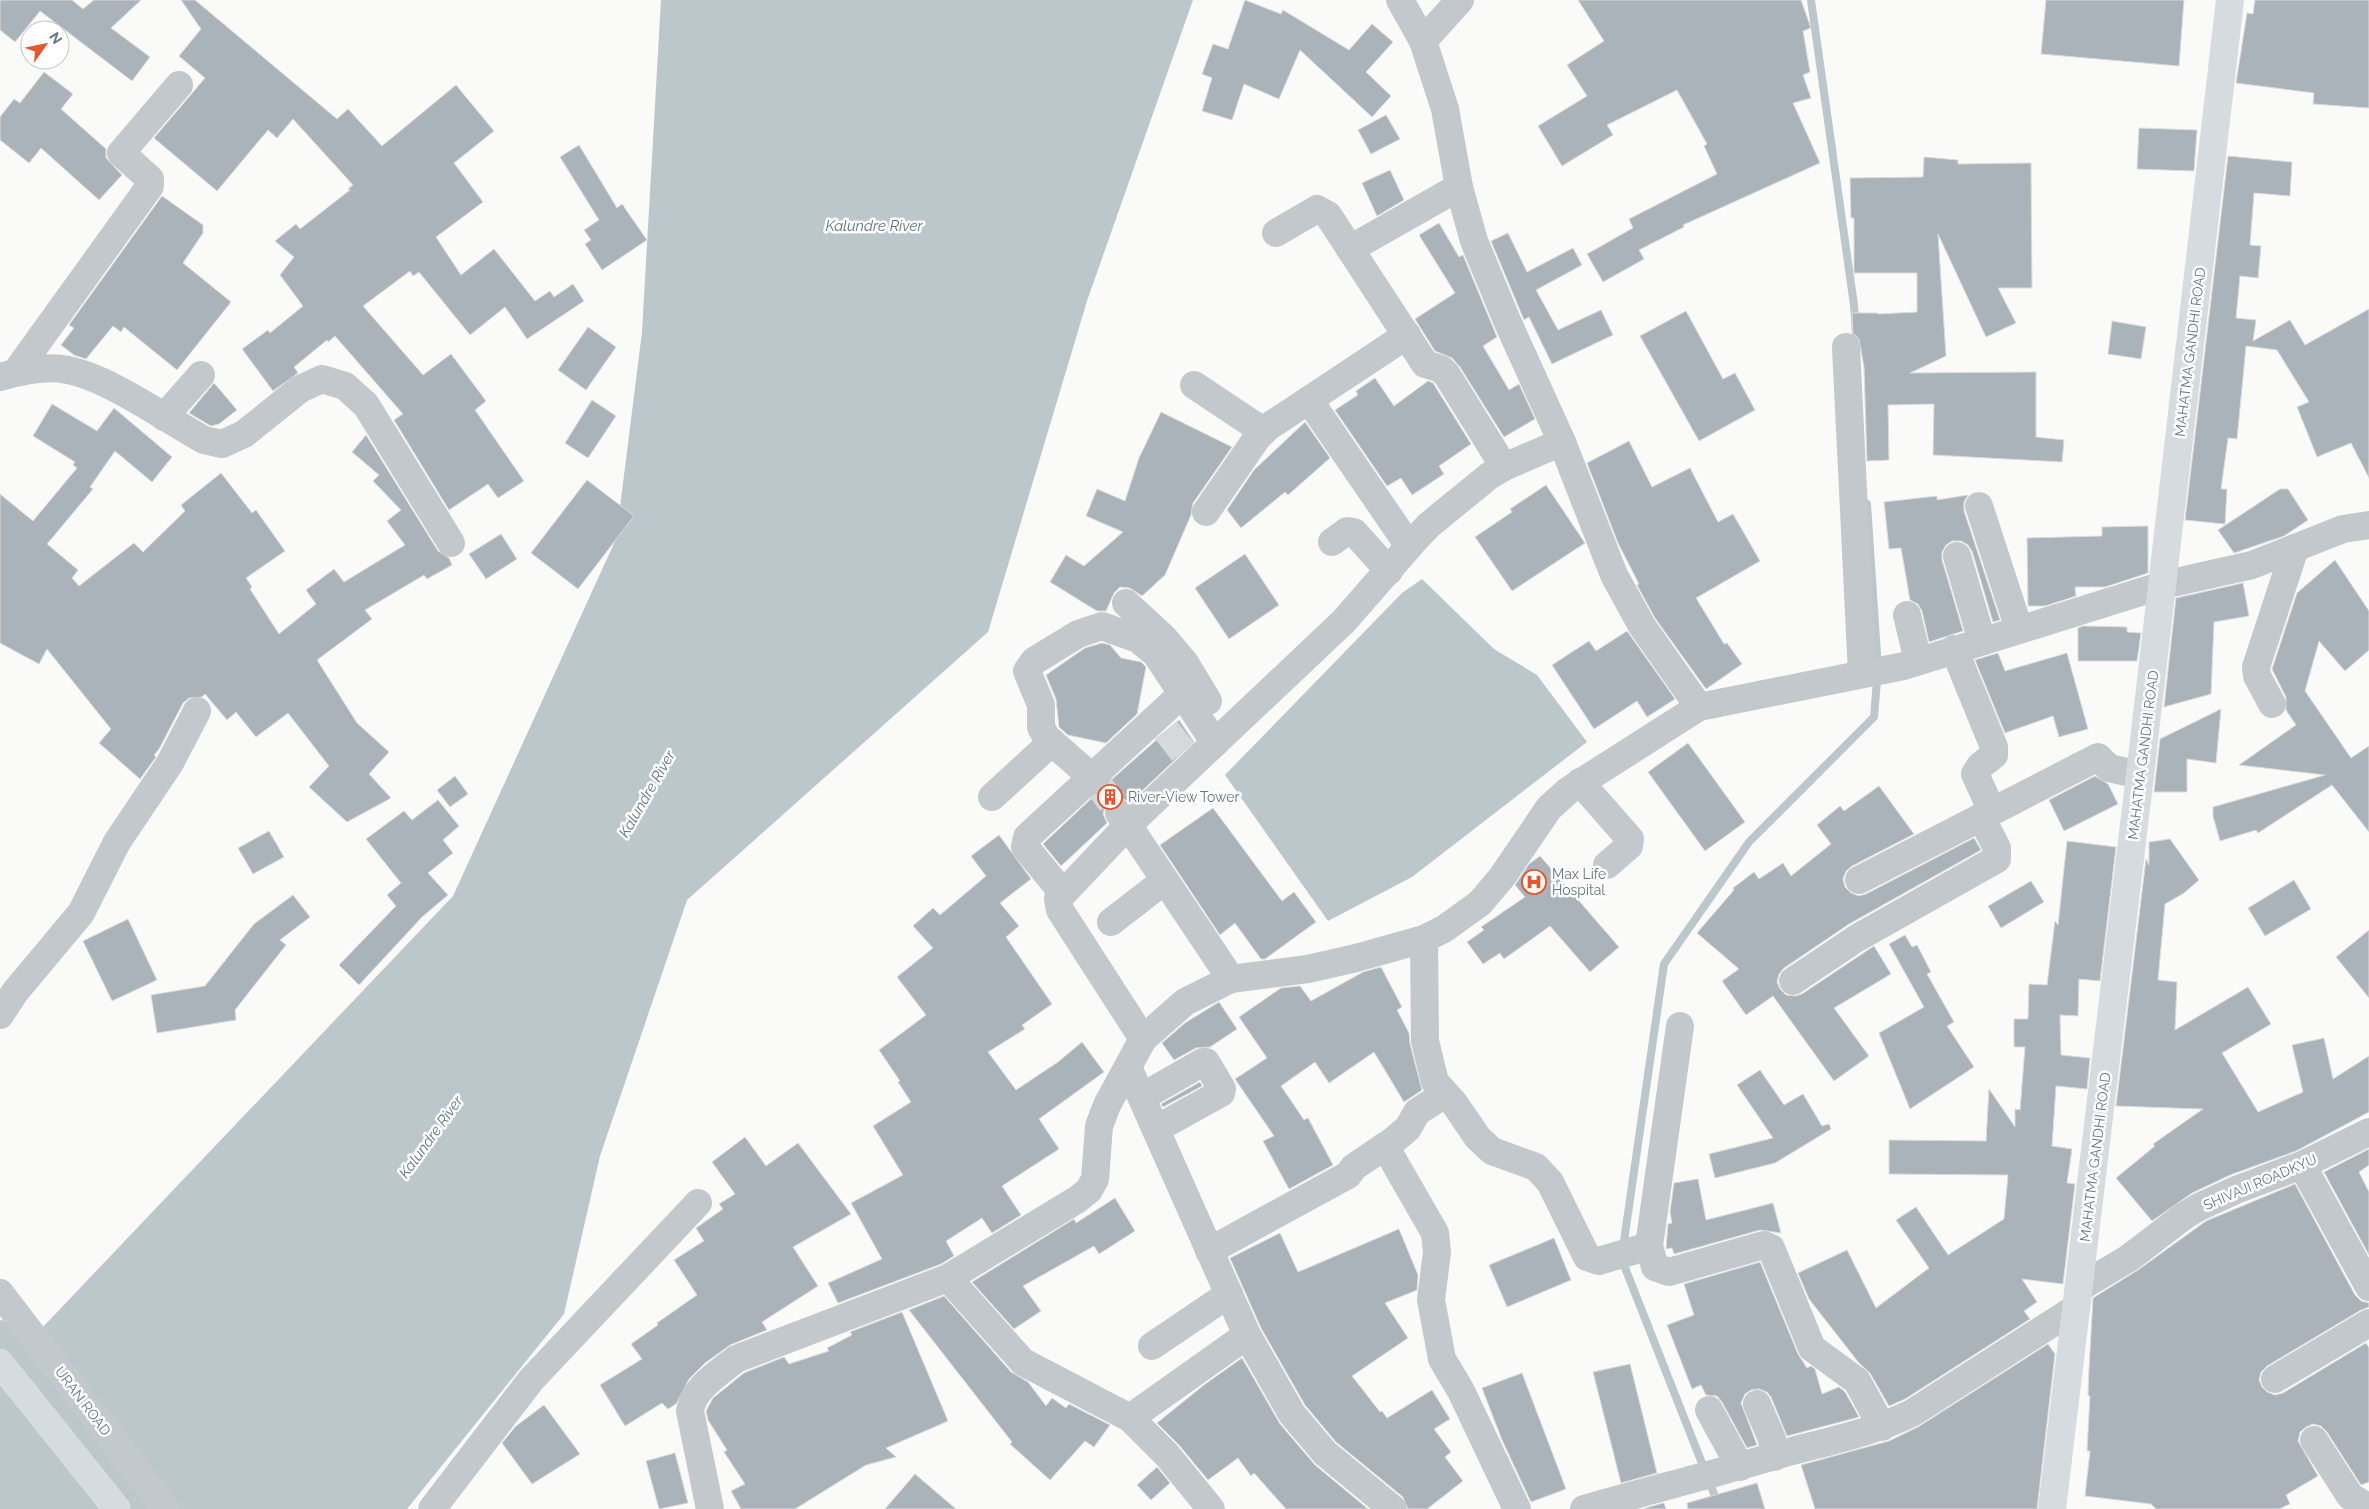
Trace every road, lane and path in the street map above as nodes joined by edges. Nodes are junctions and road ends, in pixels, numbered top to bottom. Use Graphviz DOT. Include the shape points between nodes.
graph roads {
  1 [pos="1400,0"];
  2 [pos="1460,0"];
  3 [pos="2230,0"];
  4 [pos="1423,41"];
  5 [pos="179,85"];
  6 [pos="1459,187"];
  7 [pos="1276,233"];
  8 [pos="1350,249"];
  9 [pos="1406,335"];
  10 [pos="1846,347"];
  11 [pos="8,375"];
  12 [pos="201,376"];
  13 [pos="1194,385"];
  14 [pos="1308,400"];
  15 [pos="164,417"];
  16 [pos="1263,431"];
  17 [pos="1562,442"];
  18 [pos="1504,467"];
  19 [pos="1979,506"];
  20 [pos="1206,512"];
  21 [pos="2368,522"];
  22 [pos="1332,542"];
  23 [pos="451,543"];
  24 [pos="1409,546"];
  25 [pos="2295,548"];
  26 [pos="1957,556"];
  27 [pos="1388,570"];
  28 [pos="2163,585"];
  29 [pos="1126,603"];
  30 [pos="1907,615"];
  31 [pos="2019,629"];
  32 [pos="1982,641"];
  33 [pos="1954,649"];
  34 [pos="1908,664"];
  35 [pos="1862,674"];
  36 [pos="2272,704"];
  37 [pos="1699,707"];
  38 [pos="197,711"];
  39 [pos="1170,714"];
  40 [pos="1052,742"];
  41 [pos="1202,749"];
  42 [pos="2140,775"];
  43 [pos="1092,780"];
  44 [pos="1580,782"];
  45 [pos="992,797"];
  46 [pos="1987,814"];
  47 [pos="1122,821"];
  48 [pos="1607,865"];
  49 [pos="1859,880"];
  50 [pos="1164,881"];
  51 [pos="1062,892"];
  52 [pos="1111,922"];
  53 [pos="1424,940"];
  54 [pos="1230,979"];
  55 [pos="1793,981"];
  56 [pos="0,1015"];
  57 [pos="1680,1026"];
  58 [pos="1143,1039"];
  59 [pos="1128,1067"];
  60 [pos="1445,1094"];
  61 [pos="1142,1097"];
  62 [pos="1156,1129"];
  63 [pos="2369,1132"];
  64 [pos="1385,1146"];
  65 [pos="2302,1165"];
  66 [pos="698,1204"];
  67 [pos="1645,1247"];
  68 [pos="1209,1251"];
  69 [pos="948,1278"];
  70 [pos="2369,1287"];
  71 [pos="0,1293"];
  72 [pos="1229,1294"];
  73 [pos="2078,1298"];
  74 [pos="2369,1323"];
  75 [pos="1247,1335"];
  76 [pos="1152,1346"];
  77 [pos="0,1363"];
  78 [pos="2275,1379"];
  79 [pos="1756,1404"];
  80 [pos="1710,1410"];
  81 [pos="1130,1418"];
  82 [pos="1882,1427"];
  83 [pos="2314,1440"];
  84 [pos="1774,1457"];
  85 [pos="1728,1471"];
  86 [pos="2369,1508"];
  87 [pos="117,1509"];
  88 [pos="166,1509"];
  89 [pos="432,1509"];
  90 [pos="710,1509"];
  91 [pos="1211,1509"];
  92 [pos="1393,1509"];
  93 [pos="1516,1509"];
  94 [pos="1584,1509"];
  95 [pos="2052,1509"];
  1 -- 4 [label="street"];
  2 -- 4 [label="street"];
  3 -- 28 [label="main road, MAHATMA GANDHI ROAD"];
  4 -- 6 [label="street" via="1445,109"];
  5 -- 11 [label="street" via="121,153 150,179 150,186"];
  6 -- 8 [label="street"];
  6 -- 17 [label="street" via="1474,241"];
  7 -- 8 [label="street" via="1317,209 1328,214"];
  8 -- 9 [label="street"];
  9 -- 14 [label="street"];
  9 -- 18 [label="street" via="1425,364 1441,369 1447,375"];
  10 -- 35 [label="street"];
  11 -- 15 [label="street" via="41,368 67,370 94,378"];
  12 -- 15 [label="street"];
  13 -- 16 [label="street"];
  14 -- 16 [label="street"];
  14 -- 24 [label="street"];
  15 -- 23 [label="street" via="204,440 222,444 244,434 300,389 314,382 322,379 345,386 366,405"];
  16 -- 20 [label="street"];
  17 -- 18 [label="street"];
  17 -- 37 [label="street" via="1627,602"];
  18 -- 24 [label="street" via="1430,525"];
  19 -- 31 [label="street"];
  21 -- 25 [label="street"];
  22 -- 27 [label="street" via="1347,531 1354,532"];
  24 -- 27 [label="street"];
  25 -- 28 [label="street" via="2252,565"];
  25 -- 36 [label="street" via="2256,667 2257,676"];
  26 -- 32 [label="street"];
  27 -- 41 [label="street" via="1344,621"];
  28 -- 31 [label="street"];
  28 -- 42 [label="main road, MAHATMA GANDHI ROAD"];
  29 -- 41 [label="street" via="1186,663"];
  30 -- 34 [label="street"];
  31 -- 32 [label="street"];
  32 -- 33 [label="street"];
  33 -- 34 [label="street"];
  33 -- 46 [label="street" via="1994,747 1994,755 1975,774"];
  34 -- 35 [label="street"];
  35 -- 37 [label="street"];
  37 -- 44 [label="street"];
  38 -- 56 [label="street" via="170,763 117,842 82,913 15,992"];
  39 -- 40 [label="street" via="1156,654 1138,639 1102,626 1078,634 1034,661 1027,671 1041,705 1041,727"];
  39 -- 41 [label="street"];
  39 -- 43 [label="street"];
  40 -- 43 [label="street"];
  40 -- 45 [label="street"];
  41 -- 47 [label="street"];
  42 -- 46 [label="street" via="2109,768 2098,757"];
  42 -- 73 [label="main road, MAHATMA GANDHI ROAD"];
  43 -- 51 [label="street" via="1027,836 1025,847"];
  44 -- 48 [label="street" via="1630,839 1629,846"];
  44 -- 53 [label="street" via="1549,808 1502,877 1480,903 1444,930"];
  46 -- 49 [label="street"];
  46 -- 55 [label="street" via="1997,859 1857,938"];
  47 -- 50 [label="street"];
  47 -- 51 [label="street"];
  50 -- 52 [label="street"];
  50 -- 54 [label="street"];
  51 -- 58 [label="street" via="1058,899 1060,910"];
  53 -- 54 [label="street" via="1308,969"];
  53 -- 60 [label="street" via="1426,1041 1435,1082"];
  54 -- 58 [label="street" via="1185,1002"];
  57 -- 67 [label="street"];
  58 -- 59 [label="street"];
  59 -- 61 [label="street"];
  59 -- 69 [label="street" via="1099,1126 1094,1179 1089,1190"];
  60 -- 64 [label="street" via="1417,1112 1408,1128"];
  60 -- 67 [label="street" via="1478,1138 1492,1151 1536,1167 1550,1182 1587,1257 1599,1261"];
  61 -- 62 [label="street"];
  61 -- 62 [label="street" via="1203,1062 1222,1089 1221,1093"];
  62 -- 68 [label="street"];
  63 -- 65 [label="street, SHIVAJI ROADKYU"];
  64 -- 68 [label="street" via="1354,1167 1348,1175"];
  64 -- 93 [label="street" via="1435,1233 1437,1252 1431,1300 1442,1359"];
  65 -- 70 [label="street"];
  65 -- 73 [label="street, SHIVAJI ROADKYU" via="2199,1207"];
  66 -- 89 [label="street" via="530,1380"];
  67 -- 82 [label="street" via="1655,1267 1669,1272 1764,1244 1771,1248 1812,1348 1857,1382"];
  68 -- 72 [label="street"];
  69 -- 81 [label="street" via="1023,1362"];
  69 -- 90 [label="street" via="736,1359 711,1379 696,1395 690,1411"];
  71 -- 88 [label="street, URAN ROAD"];
  72 -- 75 [label="street"];
  72 -- 76 [label="street"];
  73 -- 82 [label="street, SHIVAJI ROADKYU" via="1912,1412"];
  73 -- 95 [label="main road, MAHATMA GANDHI ROAD"];
  74 -- 78 [label="street"];
  75 -- 81 [label="street"];
  75 -- 92 [label="street" via="1307,1434"];
  77 -- 87 [label="main road"];
  79 -- 84 [label="street" via="1772,1439"];
  80 -- 85 [label="street"];
  81 -- 91 [label="street" via="1167,1455"];
  82 -- 84 [label="street, SHIVAJI ROADKYU"];
  83 -- 86 [label="street" via="2350,1496"];
  84 -- 85 [label="street, SHIVAJI ROADKYU"];
  85 -- 94 [label="street, SHIVAJI ROADKYU"];
}
